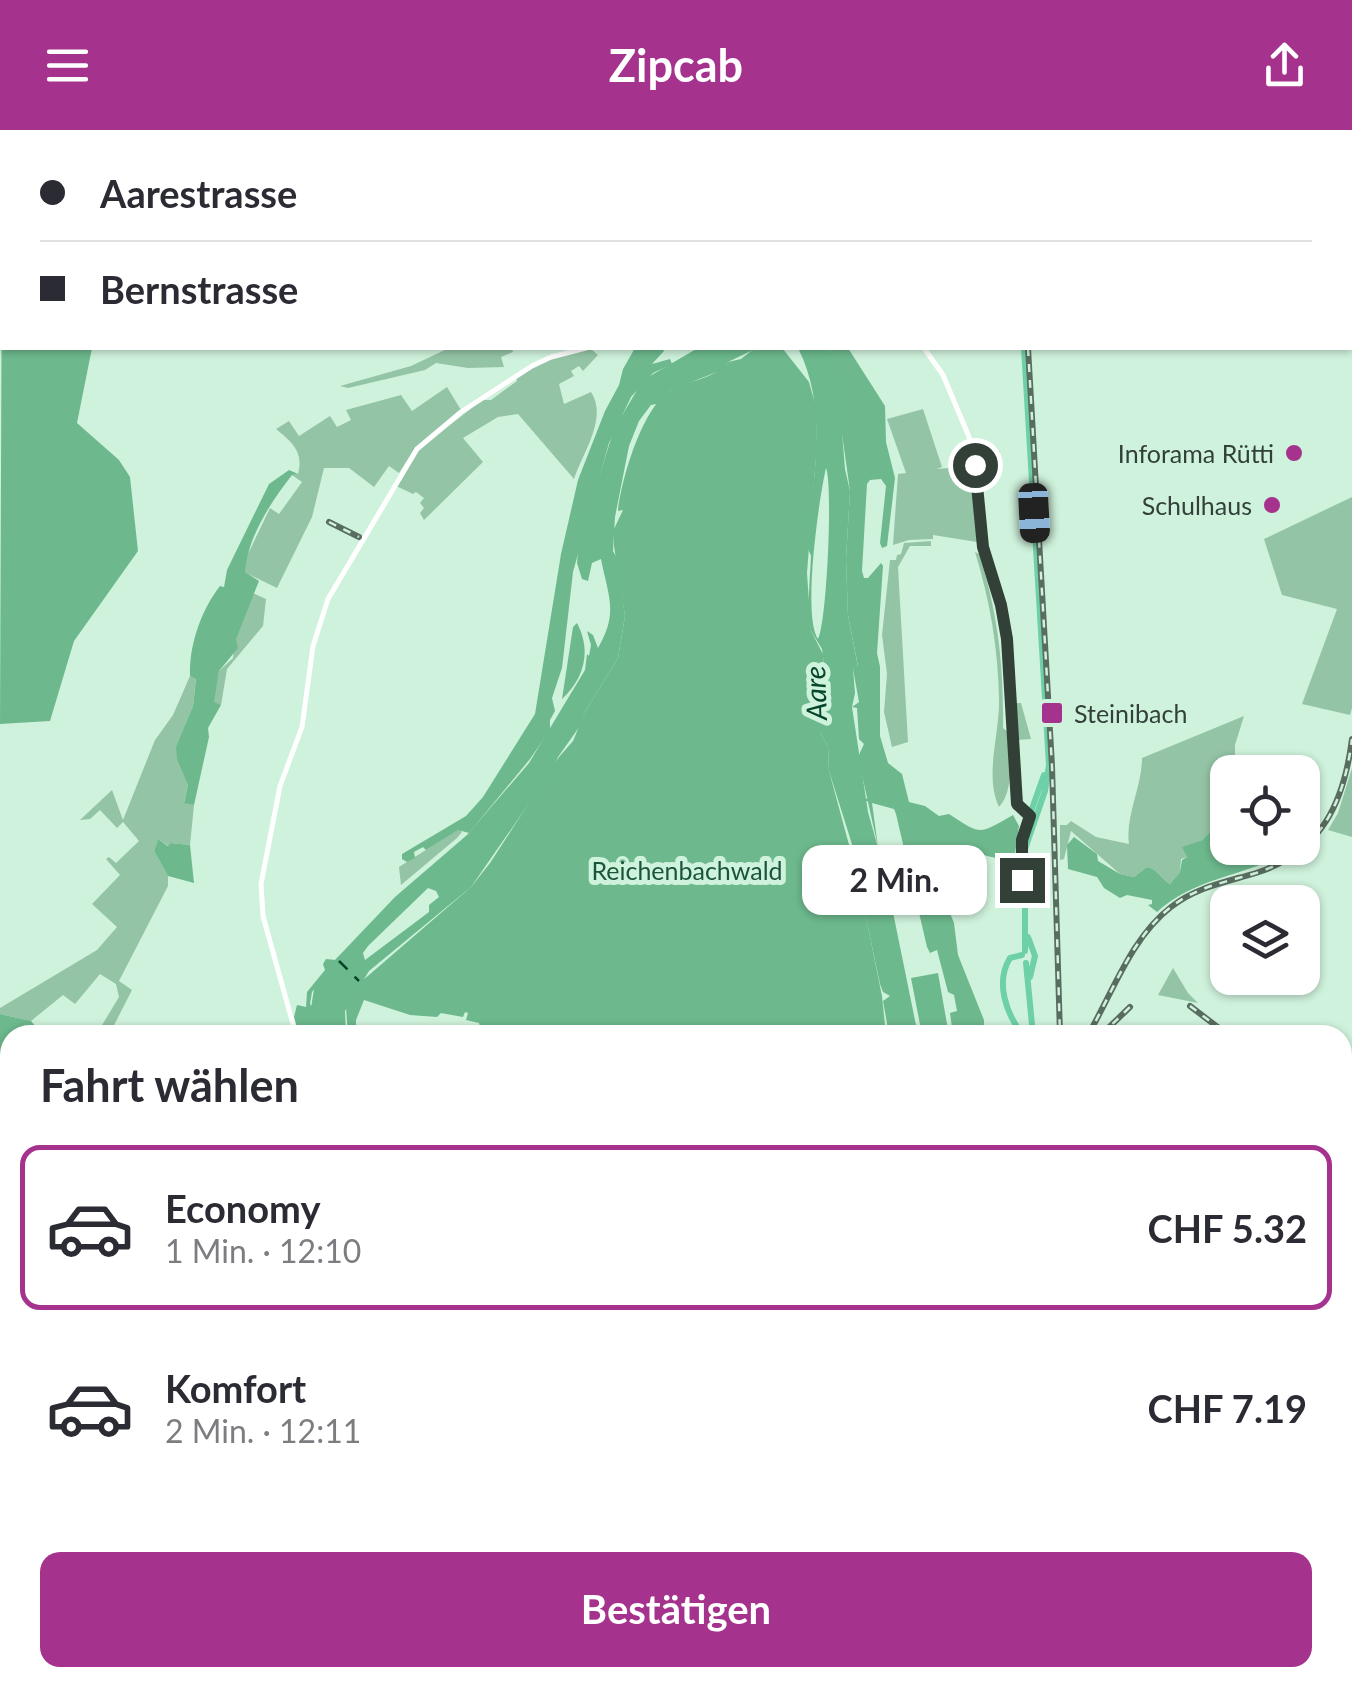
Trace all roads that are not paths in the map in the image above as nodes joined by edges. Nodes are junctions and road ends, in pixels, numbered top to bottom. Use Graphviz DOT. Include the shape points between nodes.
graph roads {
  1 [pos="579,350"];
  2 [pos="925,350"];
  3 [pos="1024,350"];
  4 [pos="1032,817"];
  5 [pos="1027,957"];
  6 [pos="293,1025"];
  7 [pos="1017,1025"];
  8 [pos="1033,1025"];
  1 -- 6 [label="street" via="537,363 428,438 320,619 302,730 280,786 262,872 262,911"];
  2 -- 4 [label="street" via="972,444 983,547 1007,639 1017,804"];
  3 -- 4 [label="main road" via="1048,755"];
  4 -- 5 [label="main road" via="1020,849"];
  5 -- 7 [label="main road" via="1008,962 1003,977"];
  5 -- 8 [label="main road"];
}
